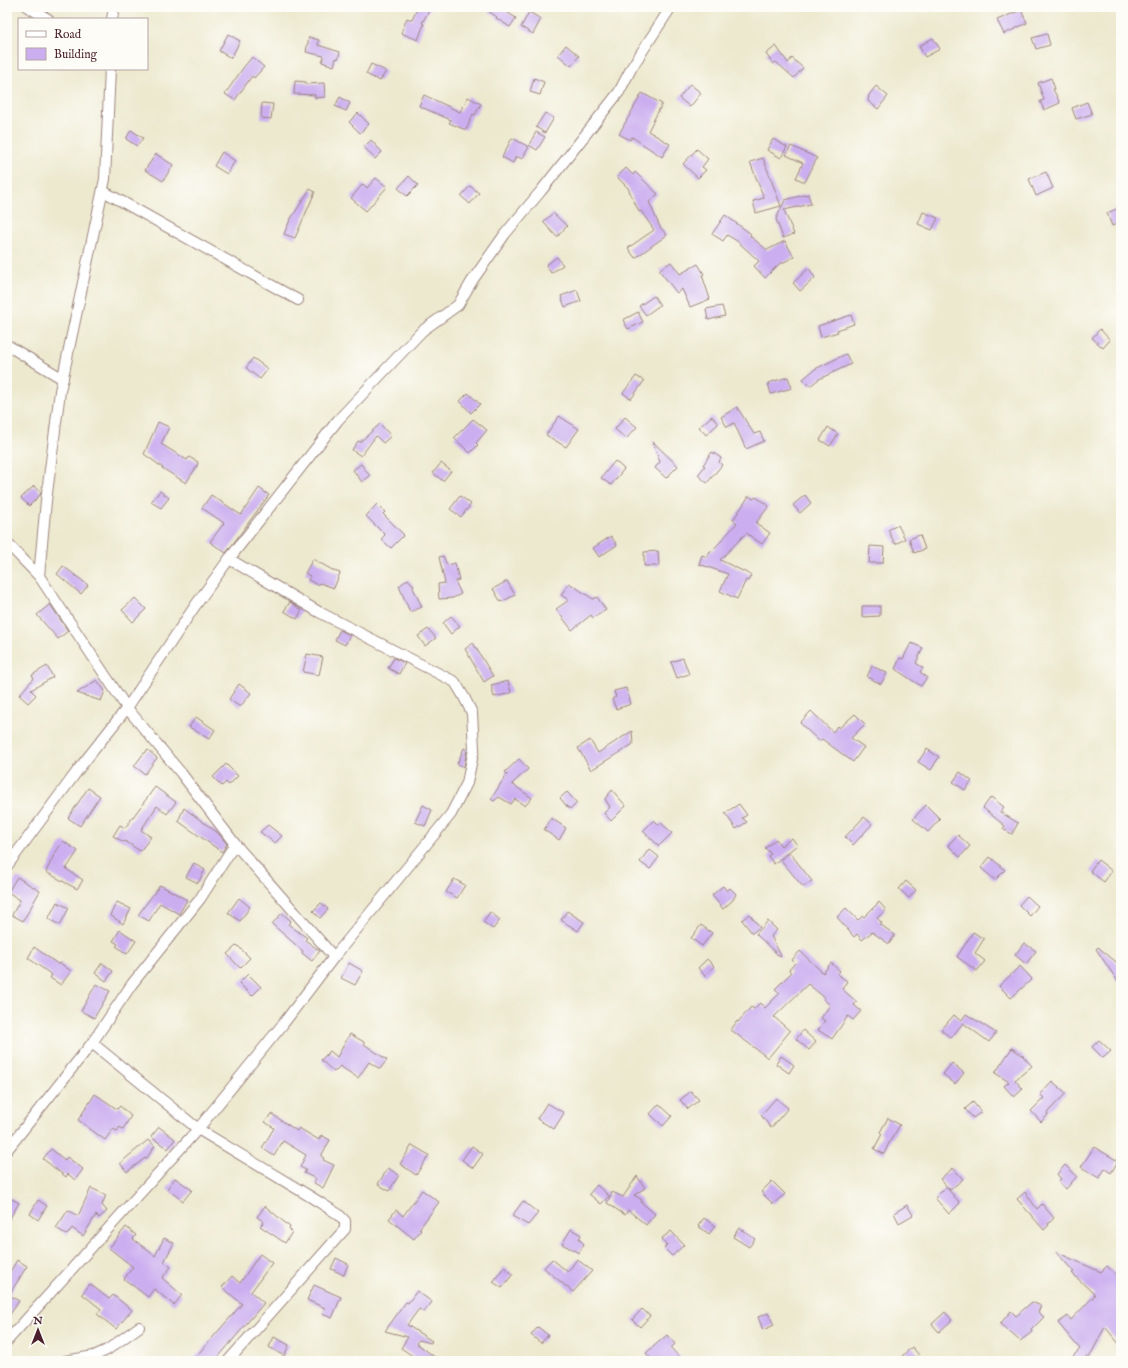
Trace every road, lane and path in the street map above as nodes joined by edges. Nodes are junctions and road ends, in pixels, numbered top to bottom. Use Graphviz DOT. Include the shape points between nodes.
graph roads {
  1 [pos="28,7"];
  2 [pos="114,7"];
  3 [pos="671,7"];
  4 [pos="46,18"];
  5 [pos="112,18"];
  6 [pos="110,70"];
  7 [pos="103,191"];
  8 [pos="298,300"];
  9 [pos="7,345"];
  10 [pos="63,379"];
  11 [pos="7,543"];
  12 [pos="229,559"];
  13 [pos="39,576"];
  14 [pos="128,708"];
  15 [pos="235,844"];
  16 [pos="7,866"];
  17 [pos="334,956"];
  18 [pos="92,1043"];
  19 [pos="198,1129"];
  20 [pos="7,1150"];
  21 [pos="139,1327"];
  22 [pos="7,1341"];
  23 [pos="65,1361"];
  24 [pos="228,1361"];
  1 -- 4 [label="street"];
  2 -- 5 [label="street"];
  3 -- 12 [label="street" via="619,92 505,234 458,305 422,331 338,420"];
  6 -- 7 [label="street"];
  7 -- 8 [label="street"];
  7 -- 10 [label="street"];
  9 -- 10 [label="street"];
  10 -- 13 [label="street"];
  11 -- 13 [label="street"];
  12 -- 14 [label="street"];
  12 -- 17 [label="street" via="319,612 455,682 472,714 474,748 467,783 451,814"];
  13 -- 14 [label="street"];
  14 -- 15 [label="street"];
  14 -- 16 [label="street" via="81,766"];
  15 -- 17 [label="street"];
  15 -- 18 [label="street" via="200,898 132,984"];
  17 -- 19 [label="street"];
  18 -- 19 [label="street"];
  18 -- 20 [label="street"];
  19 -- 22 [label="street"];
  19 -- 24 [label="street" via="311,1197 345,1221 345,1229"];
  21 -- 23 [label="street" via="94,1356"];
}
